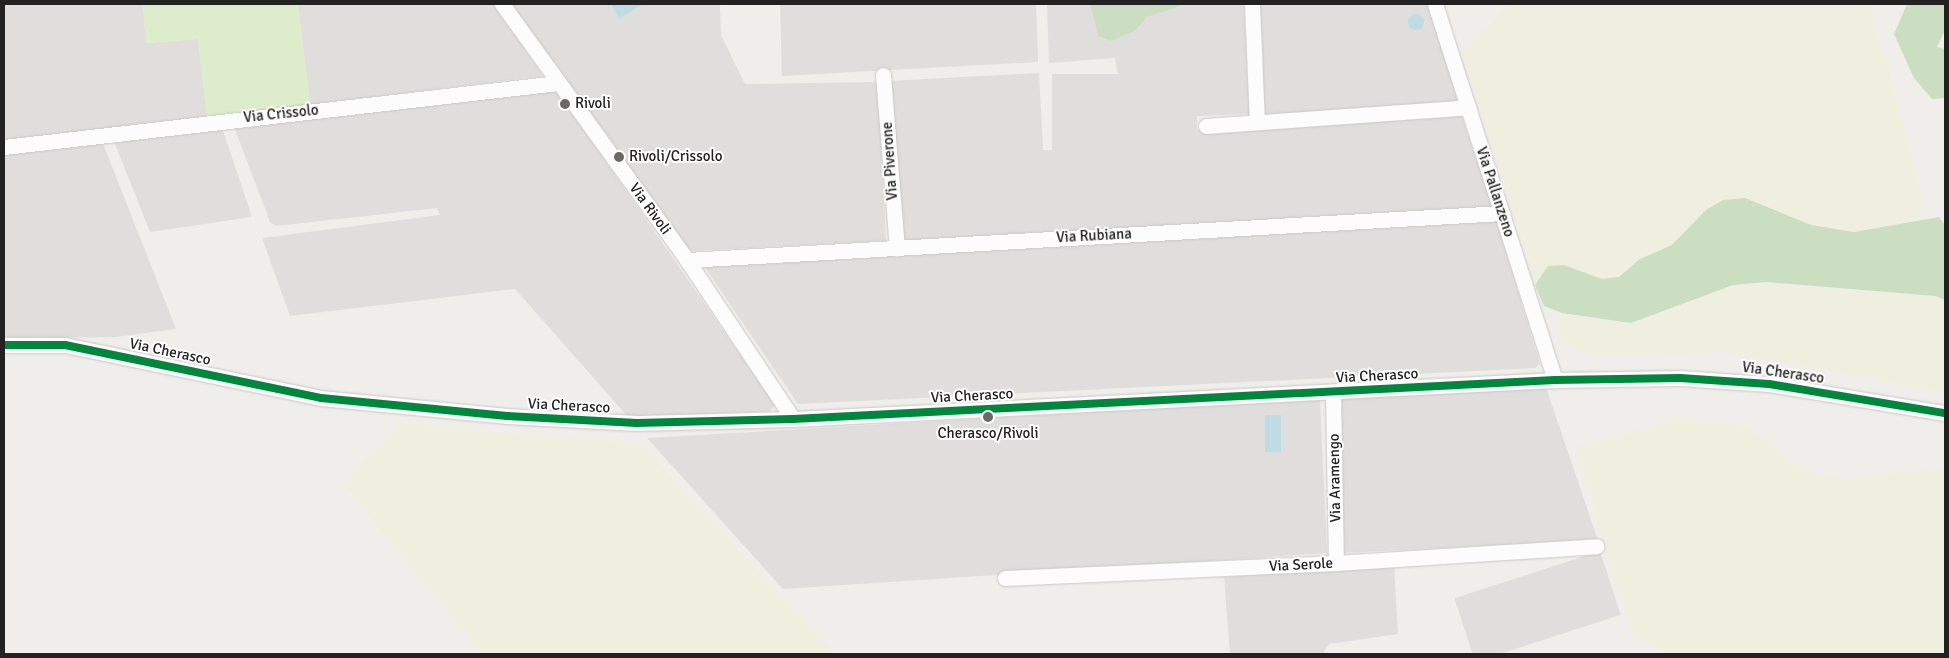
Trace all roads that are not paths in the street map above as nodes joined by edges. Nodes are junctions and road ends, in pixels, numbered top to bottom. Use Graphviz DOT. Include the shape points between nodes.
graph roads {
  1 [pos="502,4"];
  2 [pos="1252,4"];
  3 [pos="1435,4"];
  4 [pos="884,75"];
  5 [pos="558,83"];
  6 [pos="1468,107"];
  7 [pos="1257,122"];
  8 [pos="1206,126"];
  9 [pos="4,147"];
  10 [pos="1502,212"];
  11 [pos="897,248"];
  12 [pos="686,260"];
  13 [pos="4,345"];
  14 [pos="1555,380"];
  15 [pos="1333,392"];
  16 [pos="1945,413"];
  17 [pos="793,419"];
  18 [pos="1596,546"];
  19 [pos="1336,564"];
  20 [pos="1005,578"];
  1 -- 5 [label="street, Via Rivoli"];
  2 -- 7 [label="street"];
  3 -- 6 [label="street, Via Pallanzeno"];
  4 -- 11 [label="street, Via Piverone"];
  5 -- 9 [label="street, Via Crissolo"];
  5 -- 12 [label="street, Via Rivoli"];
  6 -- 7 [label="street"];
  6 -- 10 [label="street, Via Pallanzeno"];
  7 -- 8 [label="street"];
  10 -- 11 [label="street, Via Rubiana"];
  10 -- 14 [label="street, Via Pallanzeno"];
  11 -- 12 [label="street, Via Rubiana"];
  12 -- 17 [label="street, Via Rivoli"];
  13 -- 17 [label="street, Via Cherasco" via="65,344 321,398 507,416 637,423"];
  14 -- 15 [label="street, Via Cherasco"];
  14 -- 16 [label="street, Via Cherasco" via="1724,379"];
  15 -- 17 [label="street, Via Cherasco"];
  15 -- 19 [label="street, Via Aramengo"];
  18 -- 19 [label="street, Via Serole"];
  19 -- 20 [label="street, Via Serole"];
}
